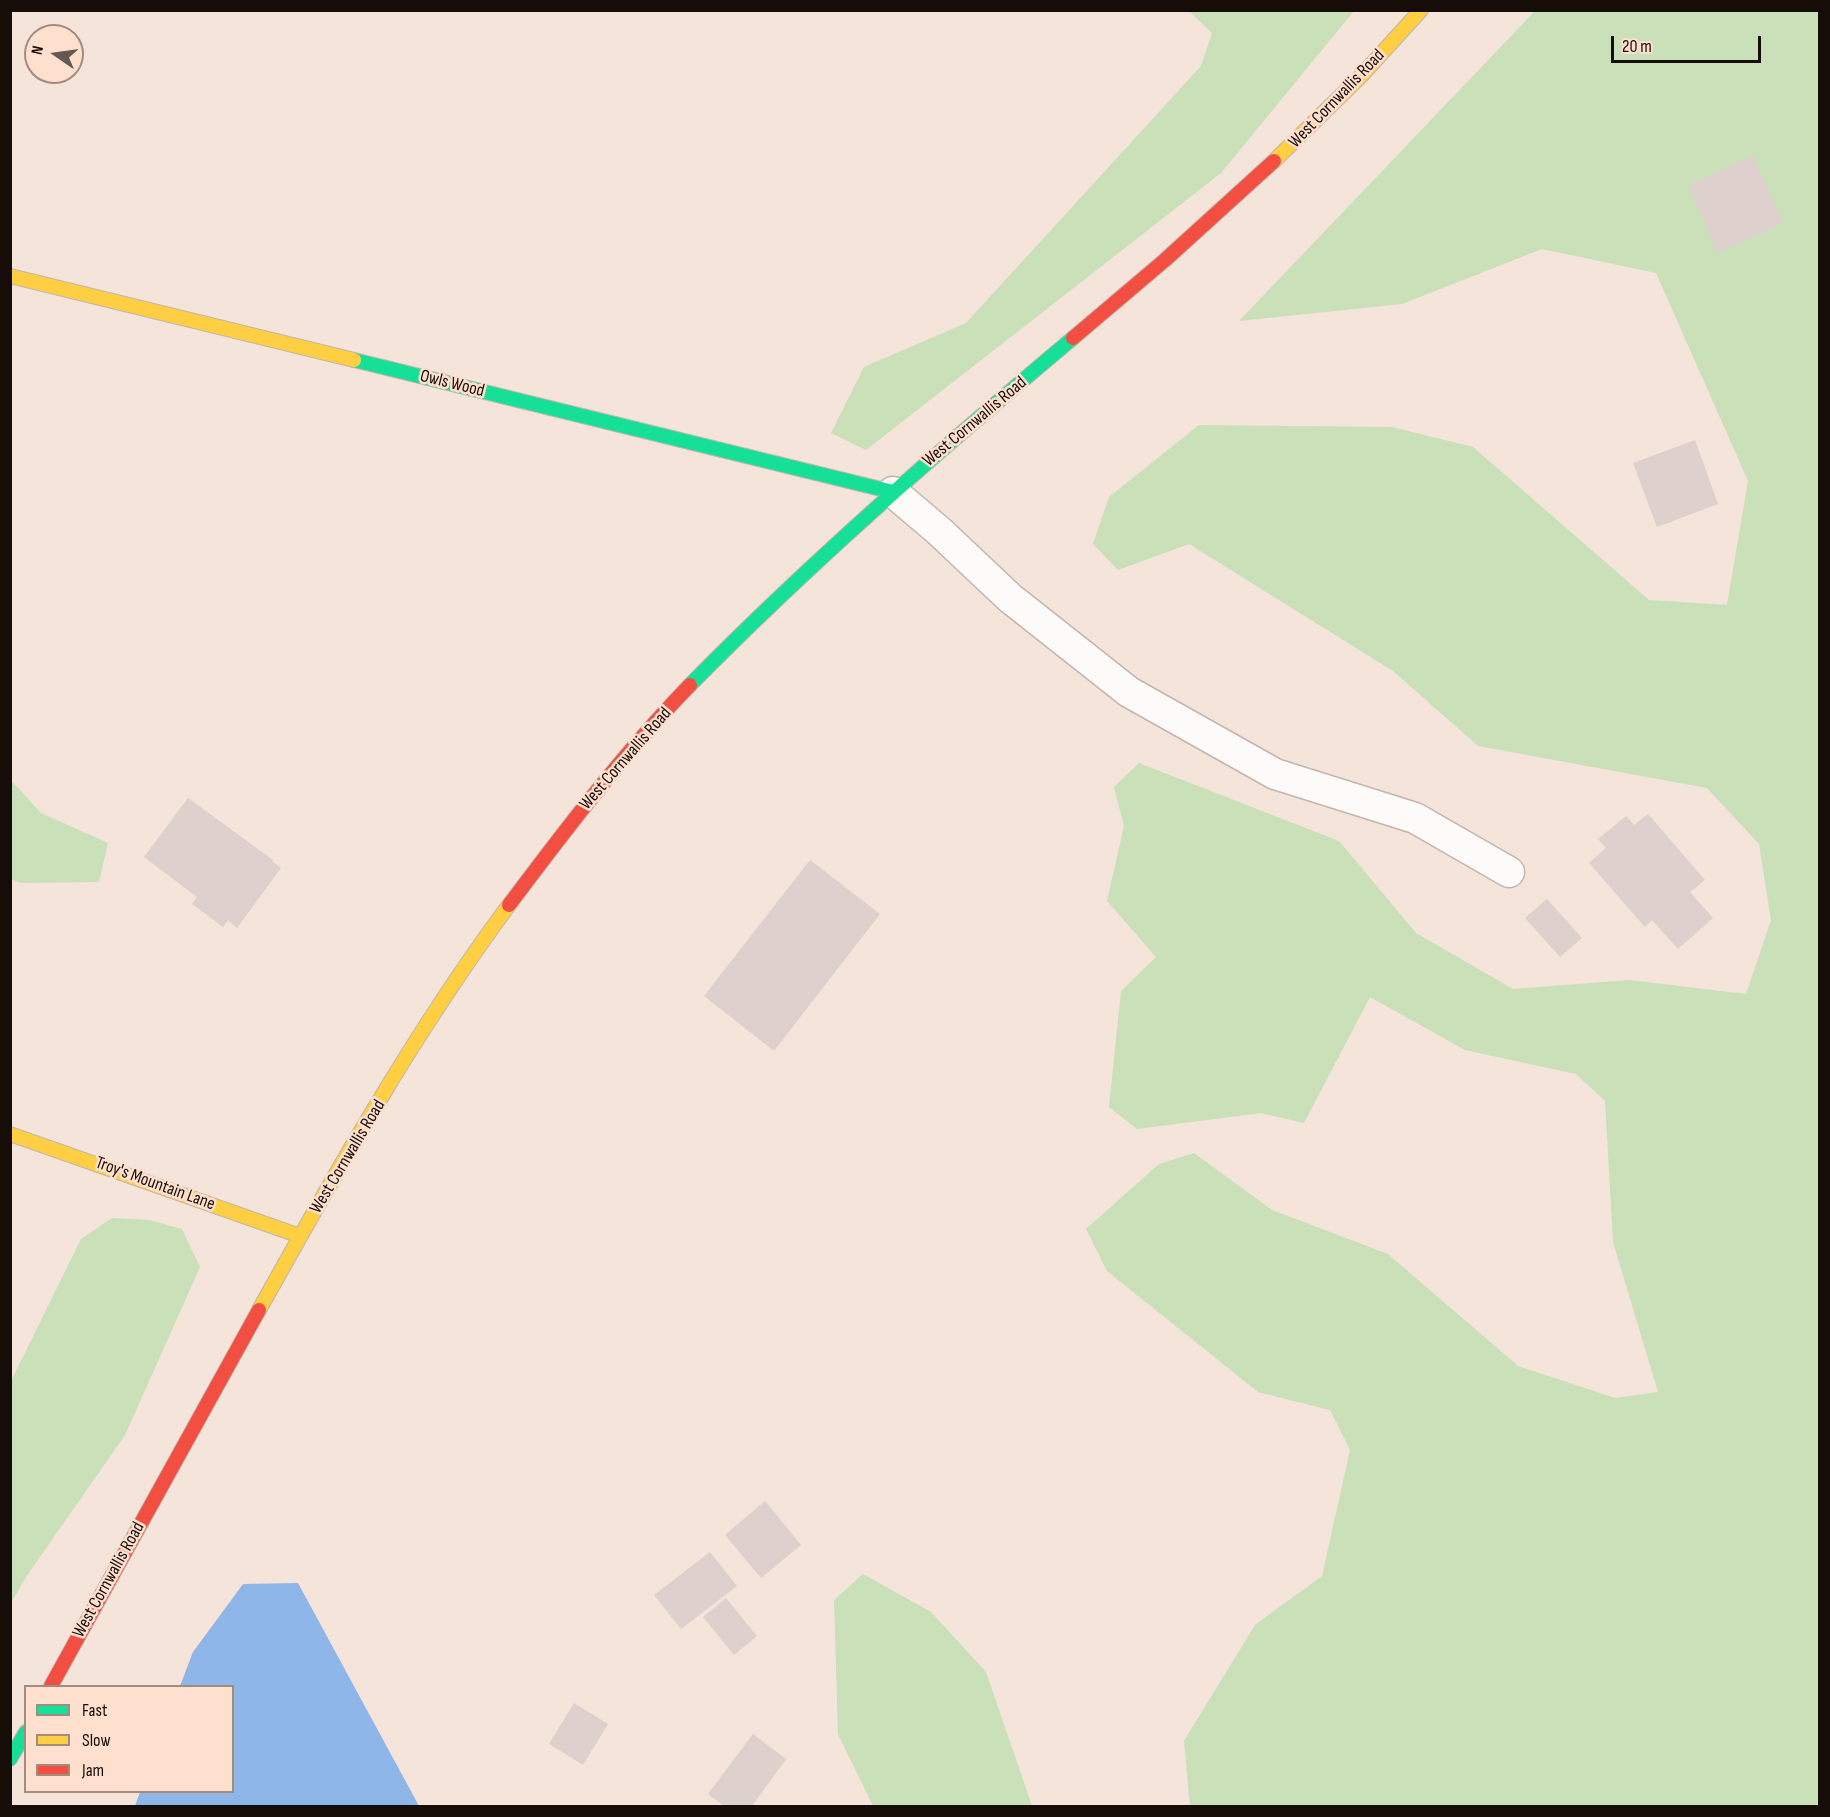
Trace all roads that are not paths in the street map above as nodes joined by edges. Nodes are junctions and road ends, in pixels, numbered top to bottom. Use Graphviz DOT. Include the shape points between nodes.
graph roads {
  1 [pos="1421,10"];
  2 [pos="10,276"];
  3 [pos="893,492"];
  4 [pos="1509,872"];
  5 [pos="10,1134"];
  6 [pos="300,1236"];
  7 [pos="52,1685"];
  8 [pos="24,1735"];
  9 [pos="10,1759"];
  1 -- 3 [label="street, West Cornwallis Road" via="1291,147"];
  2 -- 3 [label="street, Owls Wood"];
  3 -- 4 [label="lane" via="1010,598 1129,692 1275,774 1415,818"];
  3 -- 6 [label="street, West Cornwallis Road" via="685,691 588,801 507,907 432,1018"];
  5 -- 6 [label="street, Troy's Mountain Lane"];
  6 -- 7 [label="street, West Cornwallis Road"];
  8 -- 9 [label="street"];
}
